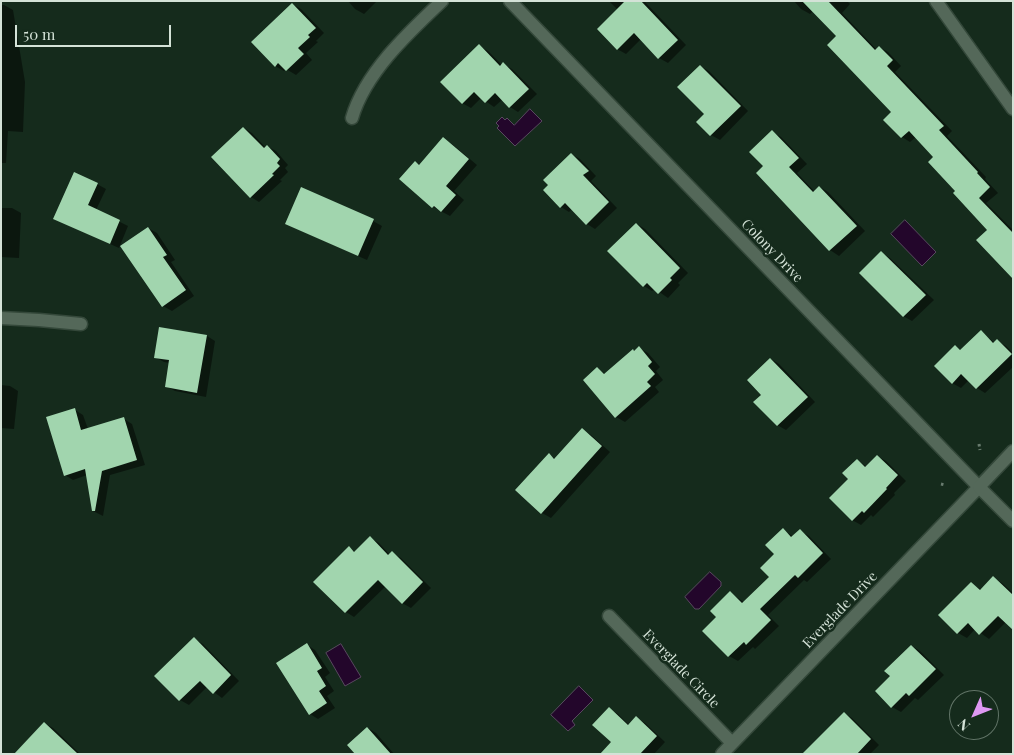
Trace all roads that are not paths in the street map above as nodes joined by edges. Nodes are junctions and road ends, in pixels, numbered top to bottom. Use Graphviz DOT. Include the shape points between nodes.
graph roads {
  1 [pos="442,1"];
  2 [pos="510,1"];
  3 [pos="936,1"];
  4 [pos="1013,110"];
  5 [pos="352,118"];
  6 [pos="1,318"];
  7 [pos="81,324"];
  8 [pos="1013,451"];
  9 [pos="979,487"];
  10 [pos="1013,521"];
  11 [pos="609,616"];
  12 [pos="732,743"];
  13 [pos="722,754"];
  1 -- 5 [label="street" via="372,77"];
  2 -- 9 [label="street, Colony Drive"];
  3 -- 4 [label="street"];
  6 -- 7 [label="street"];
  8 -- 9 [label="street, Everglade Drive"];
  9 -- 10 [label="street, Colony Drive"];
  9 -- 12 [label="street, Everglade Drive"];
  11 -- 12 [label="street, Everglade Circle"];
  12 -- 13 [label="street, Everglade Drive"];
}
